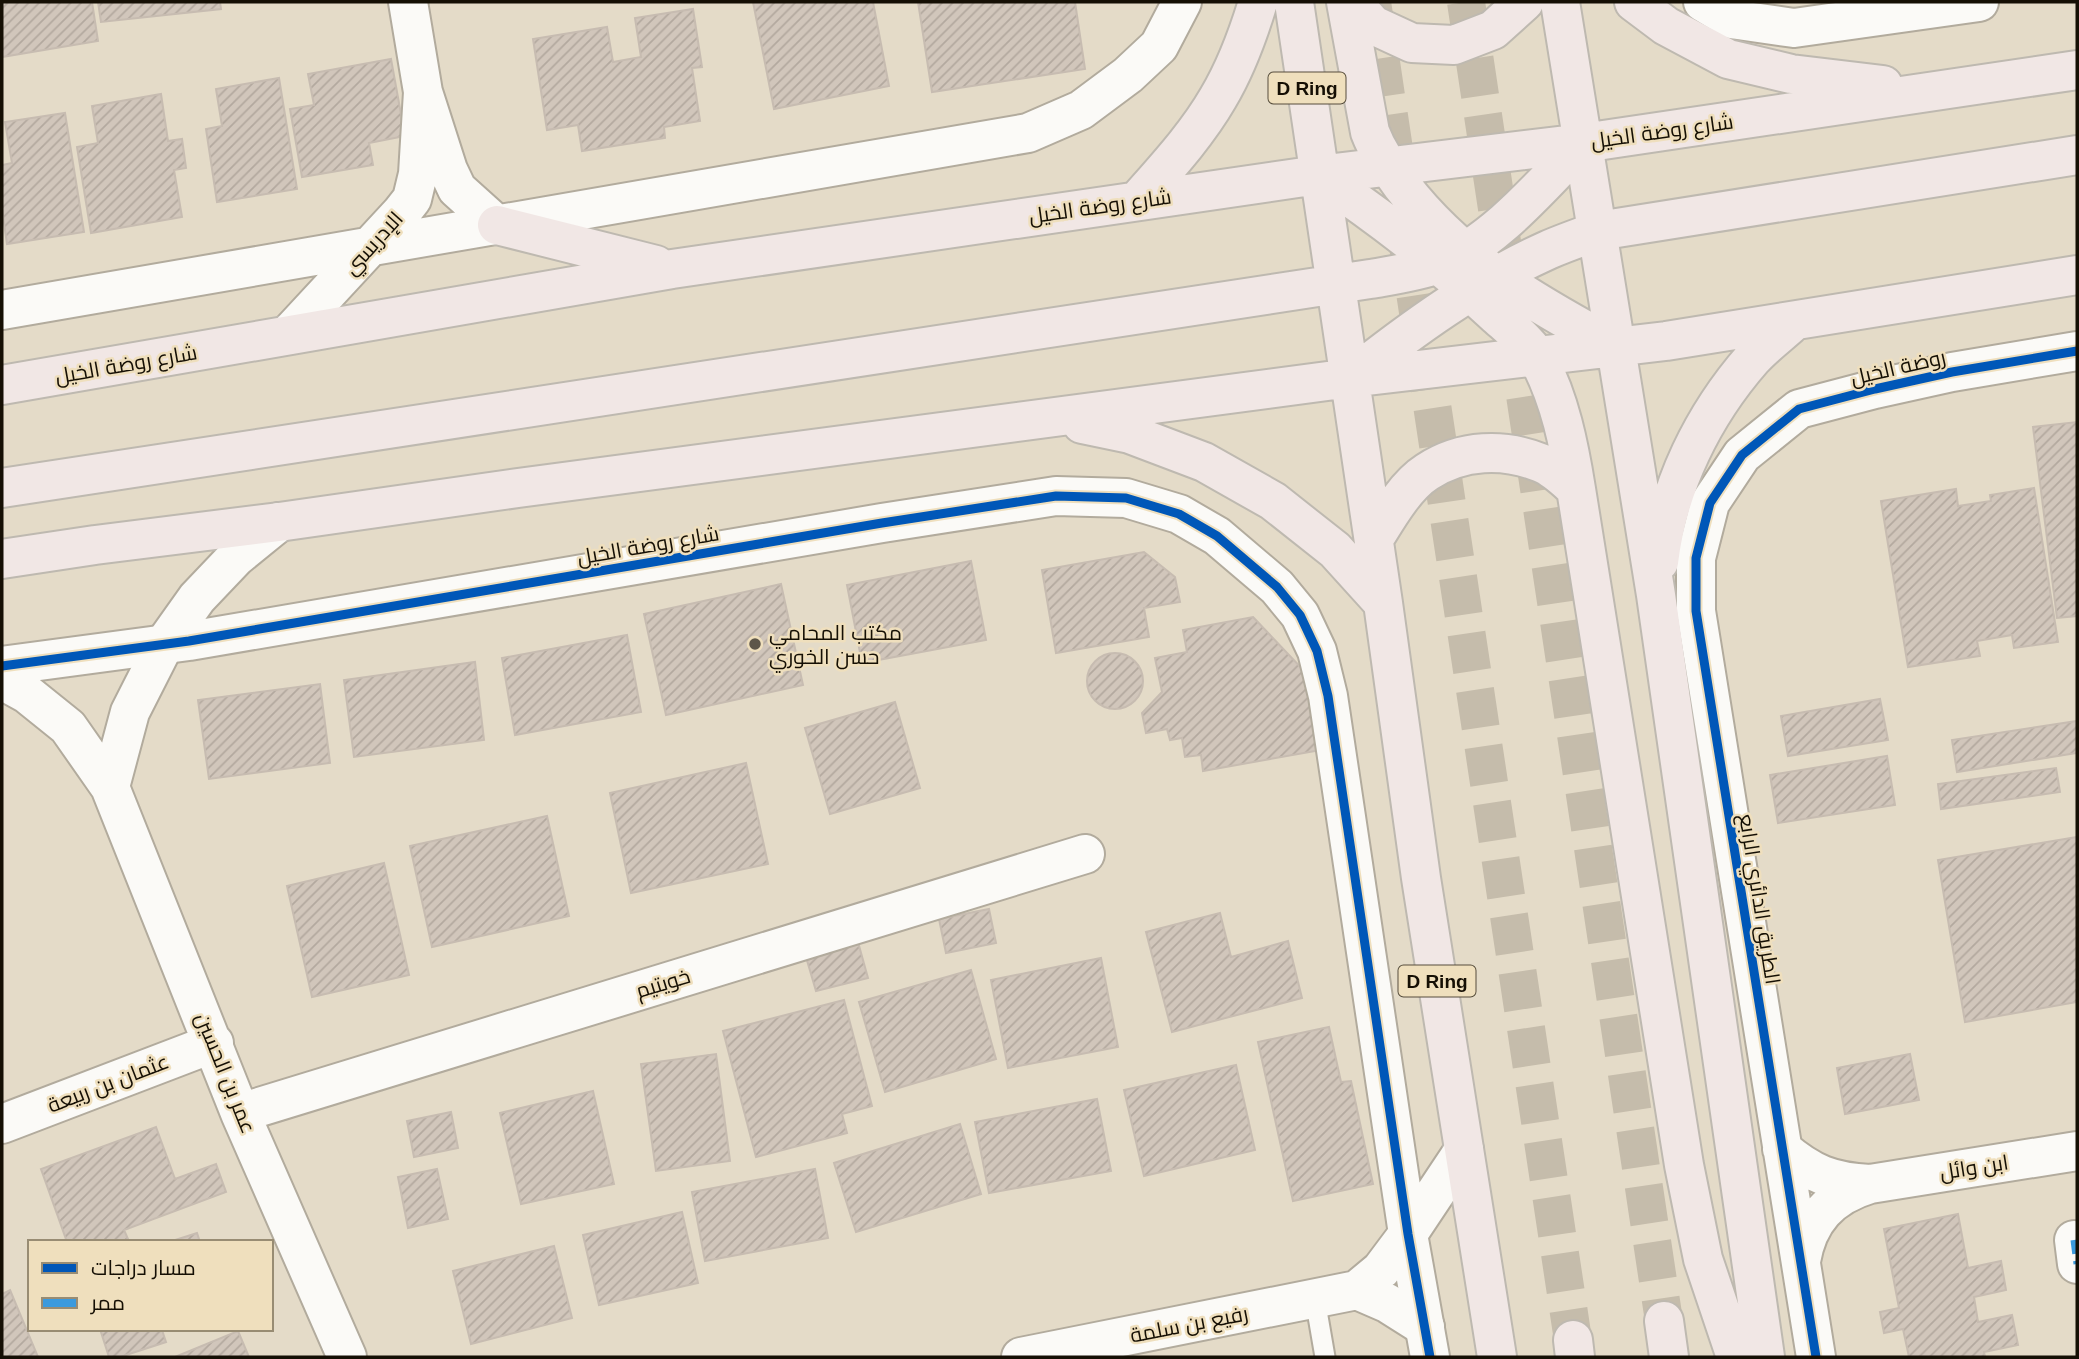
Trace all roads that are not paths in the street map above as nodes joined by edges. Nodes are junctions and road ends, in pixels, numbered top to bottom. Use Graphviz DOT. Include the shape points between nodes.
graph roads {
  1 [pos="408,2"];
  2 [pos="1182,2"];
  3 [pos="1258,2"];
  4 [pos="1294,2"];
  5 [pos="1349,2"];
  6 [pos="1524,2"];
  7 [pos="1560,2"];
  8 [pos="1634,2"];
  9 [pos="1703,2"];
  10 [pos="1979,2"];
  11 [pos="2077,70"];
  12 [pos="423,92"];
  13 [pos="1923,92"];
  14 [pos="1583,143"];
  15 [pos="2077,155"];
  16 [pos="1388,167"];
  17 [pos="1318,175"];
  18 [pos="1136,201"];
  19 [pos="497,225"];
  20 [pos="1598,231"];
  21 [pos="369,247"];
  22 [pos="1452,258"];
  23 [pos="672,269"];
  24 [pos="2077,275"];
  25 [pos="1335,284"];
  26 [pos="1483,284"];
  27 [pos="2,310"];
  28 [pos="1793,321"];
  29 [pos="288,335"];
  30 [pos="1616,347"];
  31 [pos="2077,351"];
  32 [pos="1538,357"];
  33 [pos="1350,378"];
  34 [pos="2,385"];
  35 [pos="1052,418"];
  36 [pos="1742,455"];
  37 [pos="2,488"];
  38 [pos="1576,489"];
  39 [pos="279,522"];
  40 [pos="1374,539"];
  41 [pos="2,559"];
  42 [pos="1656,595"];
  43 [pos="1383,603"];
  44 [pos="164,643"];
  45 [pos="2,666"];
  46 [pos="2,680"];
  47 [pos="110,787"];
  48 [pos="1085,854"];
  49 [pos="214,1043"];
  50 [pos="240,1113"];
  51 [pos="2,1124"];
  52 [pos="1782,1149"];
  53 [pos="1464,1150"];
  54 [pos="2077,1151"];
  55 [pos="1870,1184"];
  56 [pos="1408,1234"];
  57 [pos="1801,1263"];
  58 [pos="1357,1290"];
  59 [pos="1315,1299"];
  60 [pos="1427,1342"];
  61 [pos="347,1357"];
  62 [pos="1021,1357"];
  63 [pos="1325,1357"];
  64 [pos="1497,1357"];
  65 [pos="1736,1357"];
  66 [pos="1765,1357"];
  67 [pos="1816,1357"];
  1 -- 12 [label="street, الإدريسي"];
  2 -- 19 [label="street" via="1159,46 1128,75 1082,110 1028,133"];
  3 -- 18 [label="main road" via="1218,99"];
  4 -- 17 [label="main road, D Ring"];
  5 -- 6 [label="main road" via="1374,25 1412,43 1454,45 1493,30"];
  5 -- 16 [label="main road" via="1370,132"];
  7 -- 14 [label="main road"];
  8 -- 13 [label="main road" via="1666,26 1728,59 1790,74"];
  9 -- 10 [label="street" via="1731,19 1794,28"];
  11 -- 13 [label="main road, شارع روضة الخيل"];
  12 -- 19 [label="street, الإدريسي" via="457,189"];
  12 -- 21 [label="street, الإدريسي" via="412,199"];
  13 -- 14 [label="main road, شارع روضة الخيل"];
  14 -- 16 [label="main road, شارع روضة الخيل"];
  14 -- 20 [label="main road"];
  14 -- 22 [label="main road" via="1506,221"];
  15 -- 20 [label="main road"];
  16 -- 17 [label="main road, شارع روضة الخيل"];
  16 -- 22 [label="main road" via="1439,229"];
  17 -- 18 [label="main road, شارع روضة الخيل"];
  17 -- 22 [label="main road" via="1399,231"];
  17 -- 25 [label="main road, D Ring"];
  18 -- 23 [label="main road, شارع روضة الخيل"];
  19 -- 21 [label="street"];
  19 -- 23 [label="main road"];
  20 -- 26 [label="main road" via="1550,249"];
  20 -- 30 [label="main road"];
  21 -- 27 [label="street"];
  21 -- 29 [label="street, الإدريسي"];
  22 -- 25 [label="main road"];
  22 -- 26 [label="main road"];
  23 -- 29 [label="main road, شارع روضة الخيل"];
  24 -- 28 [label="main road"];
  25 -- 33 [label="main road, D Ring"];
  25 -- 37 [label="main road"];
  26 -- 30 [label="main road"];
  26 -- 32 [label="main road" via="1508,326"];
  26 -- 33 [label="main road"];
  28 -- 30 [label="main road"];
  28 -- 42 [label="main road" via="1754,357 1721,398 1695,443 1671,504"];
  29 -- 34 [label="main road, شارع روضة الخيل"];
  30 -- 32 [label="main road"];
  30 -- 42 [label="main road"];
  31 -- 36 [label="street, روضة الخيل" via="1952,372 1799,410"];
  32 -- 33 [label="main road"];
  32 -- 38 [label="main road" via="1568,441"];
  33 -- 35 [label="main road"];
  33 -- 40 [label="main road, D Ring"];
  35 -- 39 [label="main road"];
  35 -- 43 [label="main road" via="1130,434 1204,462 1273,501 1335,550"];
  36 -- 52 [label="street, الطريق الدائري الرابع" via="1710,503 1696,558 1696,611"];
  38 -- 40 [label="main road" via="1544,464 1504,452 1463,455 1426,472 1398,501"];
  38 -- 65 [label="main road" via="1684,1165 1703,1259"];
  39 -- 41 [label="main road"];
  39 -- 44 [label="street" via="216,577"];
  40 -- 43 [label="main road, D Ring"];
  42 -- 66 [label="main road"];
  43 -- 53 [label="main road, D Ring" via="1420,878"];
  44 -- 45 [label="street, شارع روضة الخيل"];
  44 -- 47 [label="street" via="130,712"];
  44 -- 56 [label="street, شارع روضة الخيل" via="1056,496 1126,498 1178,514 1217,536 1277,587 1300,615 1317,652 1328,696"];
  46 -- 47 [label="street, عمر بن الحسين" via="68,727"];
  47 -- 49 [label="street, عمر بن الحسين"];
  48 -- 50 [label="street, خويتيم"];
  49 -- 50 [label="street, عمر بن الحسين"];
  49 -- 51 [label="street, عثمان بن ربيعة"];
  50 -- 61 [label="street, عمر بن الحسين"];
  52 -- 55 [label="street, ابن وائل" via="1819,1175"];
  52 -- 57 [label="street, الطريق الدائري الرابع"];
  53 -- 56 [label="street, رفيع بن سلمة"];
  53 -- 64 [label="main road, D Ring"];
  54 -- 55 [label="street, ابن وائل"];
  55 -- 57 [label="street, ابن وائل" via="1853,1189 1826,1208 1804,1243"];
  56 -- 58 [label="street, رفيع بن سلمة" via="1381,1270"];
  56 -- 60 [label="street"];
  57 -- 67 [label="street, الطريق الدائري الرابع"];
  58 -- 59 [label="street, رفيع بن سلمة"];
  58 -- 60 [label="street" via="1387,1303"];
  59 -- 62 [label="street, رفيع بن سلمة"];
  59 -- 63 [label="lane"];
}
